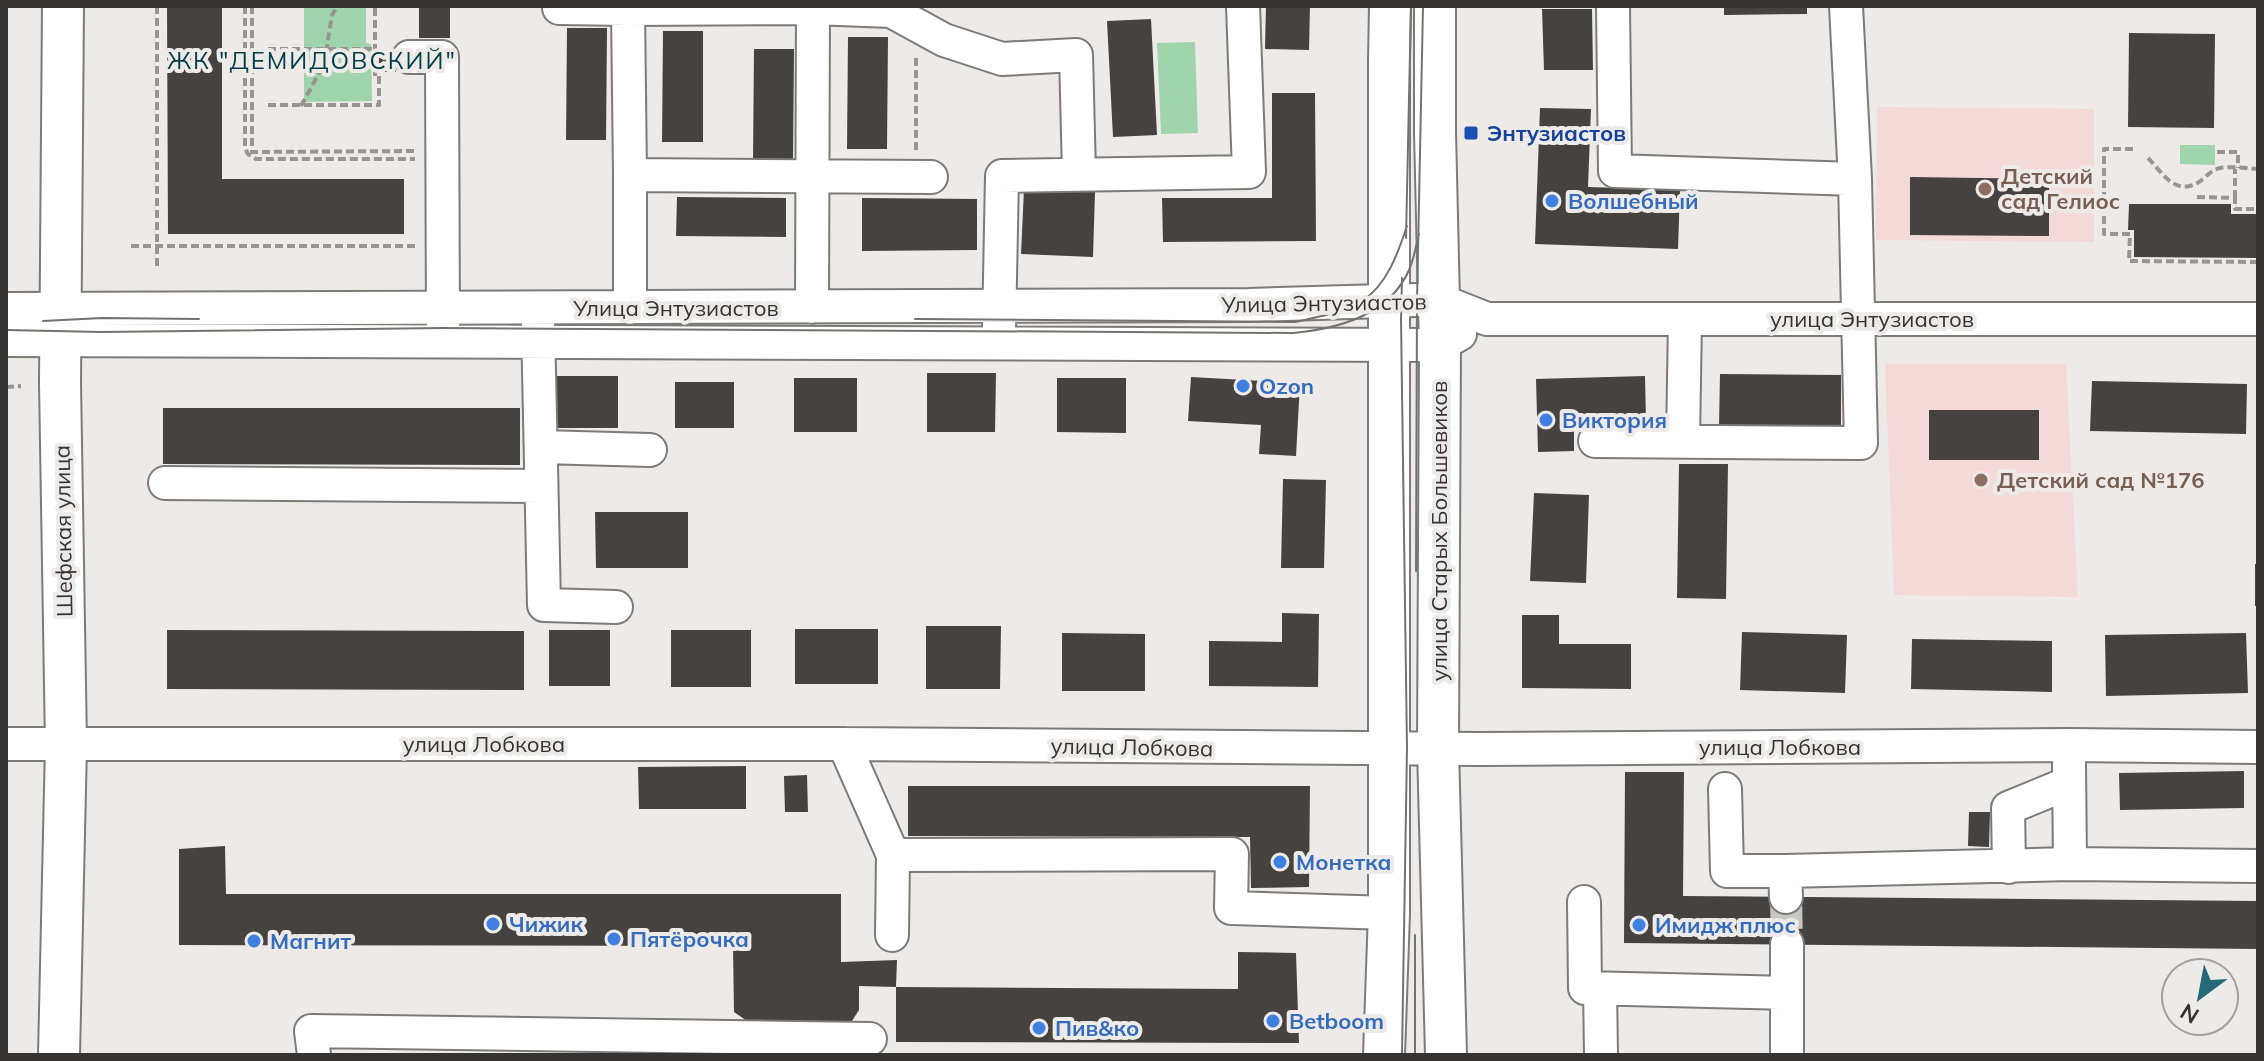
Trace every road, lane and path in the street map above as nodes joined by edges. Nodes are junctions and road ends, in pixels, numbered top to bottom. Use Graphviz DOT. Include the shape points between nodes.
graph roads {
  1 [pos="63,6"];
  2 [pos="157,6"];
  3 [pos="245,6"];
  4 [pos="252,6"];
  5 [pos="338,6"];
  6 [pos="375,6"];
  7 [pos="1243,6"];
  8 [pos="1390,6"];
  9 [pos="1435,6"];
  10 [pos="1613,6"];
  11 [pos="1846,6"];
  12 [pos="559,8"];
  13 [pos="813,8"];
  14 [pos="628,9"];
  15 [pos="899,14"];
  16 [pos="268,49"];
  17 [pos="326,49"];
  18 [pos="375,49"];
  19 [pos="398,53"];
  20 [pos="268,105"];
  21 [pos="301,106"];
  22 [pos="2133,149"];
  23 [pos="2217,152"];
  24 [pos="442,155"];
  25 [pos="2148,158"];
  26 [pos="2237,168"];
  27 [pos="2258,169"];
  28 [pos="1079,174"];
  29 [pos="630,175"];
  30 [pos="812,177"];
  31 [pos="923,178"];
  32 [pos="1855,179"];
  33 [pos="2197,197"];
  34 [pos="2235,198"];
  35 [pos="2258,209"];
  36 [pos="131,246"];
  37 [pos="157,246"];
  38 [pos="442,246"];
  39 [pos="2258,262"];
  40 [pos="157,270"];
  41 [pos="1439,300"];
  42 [pos="1389,301"];
  43 [pos="999,306"];
  44 [pos="812,307"];
  45 [pos="537,308"];
  46 [pos="630,308"];
  47 [pos="6,309"];
  48 [pos="443,309"];
  49 [pos="1487,319"];
  50 [pos="1685,319"];
  51 [pos="1859,319"];
  52 [pos="2258,319"];
  53 [pos="61,325"];
  54 [pos="6,340"];
  55 [pos="444,342"];
  56 [pos="538,342"];
  57 [pos="999,344"];
  58 [pos="1389,345"];
  59 [pos="1440,345"];
  60 [pos="21,386"];
  61 [pos="6,387"];
  62 [pos="1595,441"];
  63 [pos="1683,441"];
  64 [pos="541,447"];
  65 [pos="650,450"];
  66 [pos="165,483"];
  67 [pos="541,486"];
  68 [pos="616,607"];
  69 [pos="6,744"];
  70 [pos="844,744"];
  71 [pos="66,745"];
  72 [pos="2069,745"];
  73 [pos="2258,747"];
  74 [pos="1389,748"];
  75 [pos="1438,748"];
  76 [pos="2069,783"];
  77 [pos="1725,789"];
  78 [pos="893,855"];
  79 [pos="2070,864"];
  80 [pos="2258,866"];
  81 [pos="2009,867"];
  82 [pos="1584,902"];
  83 [pos="1389,913"];
  84 [pos="892,935"];
  85 [pos="1787,944"];
  86 [pos="1600,989"];
  87 [pos="1787,993"];
  88 [pos="870,1039"];
  89 [pos="784,1046"];
  90 [pos="59,1055"];
  91 [pos="314,1055"];
  92 [pos="1384,1055"];
  93 [pos="1446,1055"];
  94 [pos="1601,1055"];
  95 [pos="1787,1055"];
  1 -- 53 [label="main road, Шефская улица"];
  2 -- 37 [label="path"];
  3 -- 24 [label="path" via="248,154 256,159"];
  4 -- 24 [label="path" via="252,152"];
  5 -- 17 [label="path"];
  6 -- 18 [label="path"];
  7 -- 28 [label="street" via="1249,172"];
  8 -- 42 [label="main road"];
  9 -- 41 [label="main road, улица Старых Большевиков"];
  10 -- 32 [label="street" via="1615,171"];
  11 -- 32 [label="street"];
  12 -- 14 [label="street"];
  13 -- 14 [label="street"];
  13 -- 15 [label="street"];
  13 -- 30 [label="street"];
  14 -- 29 [label="street"];
  15 -- 28 [label="street" via="944,40 1002,59 1076,55"];
  15 -- 31 [label="path"];
  16 -- 17 [label="path"];
  17 -- 18 [label="path"];
  17 -- 21 [label="path" via="324,64"];
  18 -- 19 [label="path"];
  18 -- 21 [label="path" via="379,105"];
  19 -- 24 [label="street" via="442,48"];
  20 -- 21 [label="path"];
  22 -- 39 [label="path" via="2104,149 2104,234 2130,234 2129,261"];
  23 -- 26 [label="path" via="2238,152"];
  24 -- 38 [label="street"];
  25 -- 26 [label="path" via="2162,176 2181,186 2198,182 2215,169"];
  26 -- 27 [label="path"];
  26 -- 34 [label="path"];
  28 -- 43 [label="street" via="1002,176"];
  29 -- 30 [label="street"];
  29 -- 46 [label="street"];
  30 -- 31 [label="street"];
  30 -- 44 [label="street"];
  32 -- 51 [label="street"];
  33 -- 34 [label="path"];
  34 -- 35 [label="path" via="2235,209"];
  36 -- 37 [label="path"];
  37 -- 38 [label="path"];
  37 -- 40 [label="path"];
  38 -- 48 [label="street"];
  41 -- 42 [label="street, Улица Энтузиастов"];
  41 -- 49 [label="street, Улица Энтузиастов"];
  41 -- 59 [label="main road, улица Старых Большевиков"];
  42 -- 43 [label="street, Улица Энтузиастов"];
  42 -- 58 [label="main road"];
  43 -- 44 [label="street, Улица Энтузиастов"];
  43 -- 57 [label="street"];
  44 -- 46 [label="street, Улица Энтузиастов"];
  45 -- 46 [label="street, Улица Энтузиастов"];
  45 -- 48 [label="street, Улица Энтузиастов"];
  45 -- 56 [label="street"];
  47 -- 53 [label="street, Улица Энтузиастов"];
  48 -- 53 [label="street, Улица Энтузиастов"];
  48 -- 55 [label="street"];
  49 -- 50 [label="street, улица Энтузиастов"];
  49 -- 59 [label="street, Улица Энтузиастов"];
  50 -- 51 [label="street, улица Энтузиастов"];
  50 -- 63 [label="street"];
  51 -- 52 [label="street, улица Энтузиастов"];
  51 -- 63 [label="street" via="1861,443"];
  53 -- 54 [label="street, Улица Энтузиастов"];
  53 -- 55 [label="street, Улица Энтузиастов"];
  53 -- 71 [label="main road, Шефская улица"];
  55 -- 56 [label="street, Улица Энтузиастов"];
  56 -- 57 [label="street, Улица Энтузиастов"];
  56 -- 64 [label="street"];
  57 -- 58 [label="street, Улица Энтузиастов"];
  58 -- 59 [label="street, Улица Энтузиастов"];
  58 -- 74 [label="main road"];
  59 -- 75 [label="main road, улица Старых Большевиков"];
  60 -- 61 [label="path"];
  62 -- 63 [label="street"];
  64 -- 65 [label="street"];
  64 -- 67 [label="street"];
  66 -- 67 [label="street"];
  67 -- 68 [label="street" via="544,605"];
  69 -- 71 [label="street, улица Лобкова"];
  70 -- 71 [label="street, улица Лобкова"];
  70 -- 74 [label="street, улица Лобкова"];
  70 -- 78 [label="street"];
  71 -- 90 [label="main road, Шефская улица"];
  72 -- 73 [label="street, улица Лобкова"];
  72 -- 75 [label="street, улица Лобкова"];
  72 -- 76 [label="street"];
  74 -- 75 [label="street, улица Лобкова"];
  74 -- 83 [label="main road"];
  75 -- 93 [label="main road, улица Старых Большевиков"];
  76 -- 79 [label="street"];
  76 -- 81 [label="street" via="2008,808"];
  77 -- 81 [label="street" via="1727,871 1786,884"];
  78 -- 83 [label="street" via="1232,854 1231,908"];
  78 -- 84 [label="street"];
  79 -- 80 [label="street"];
  79 -- 81 [label="street"];
  82 -- 86 [label="street" via="1585,988"];
  83 -- 92 [label="main road"];
  85 -- 87 [label="street"];
  86 -- 87 [label="street"];
  86 -- 94 [label="street"];
  87 -- 95 [label="street"];
  88 -- 89 [label="street"];
  89 -- 91 [label="street" via="311,1031"];
}
